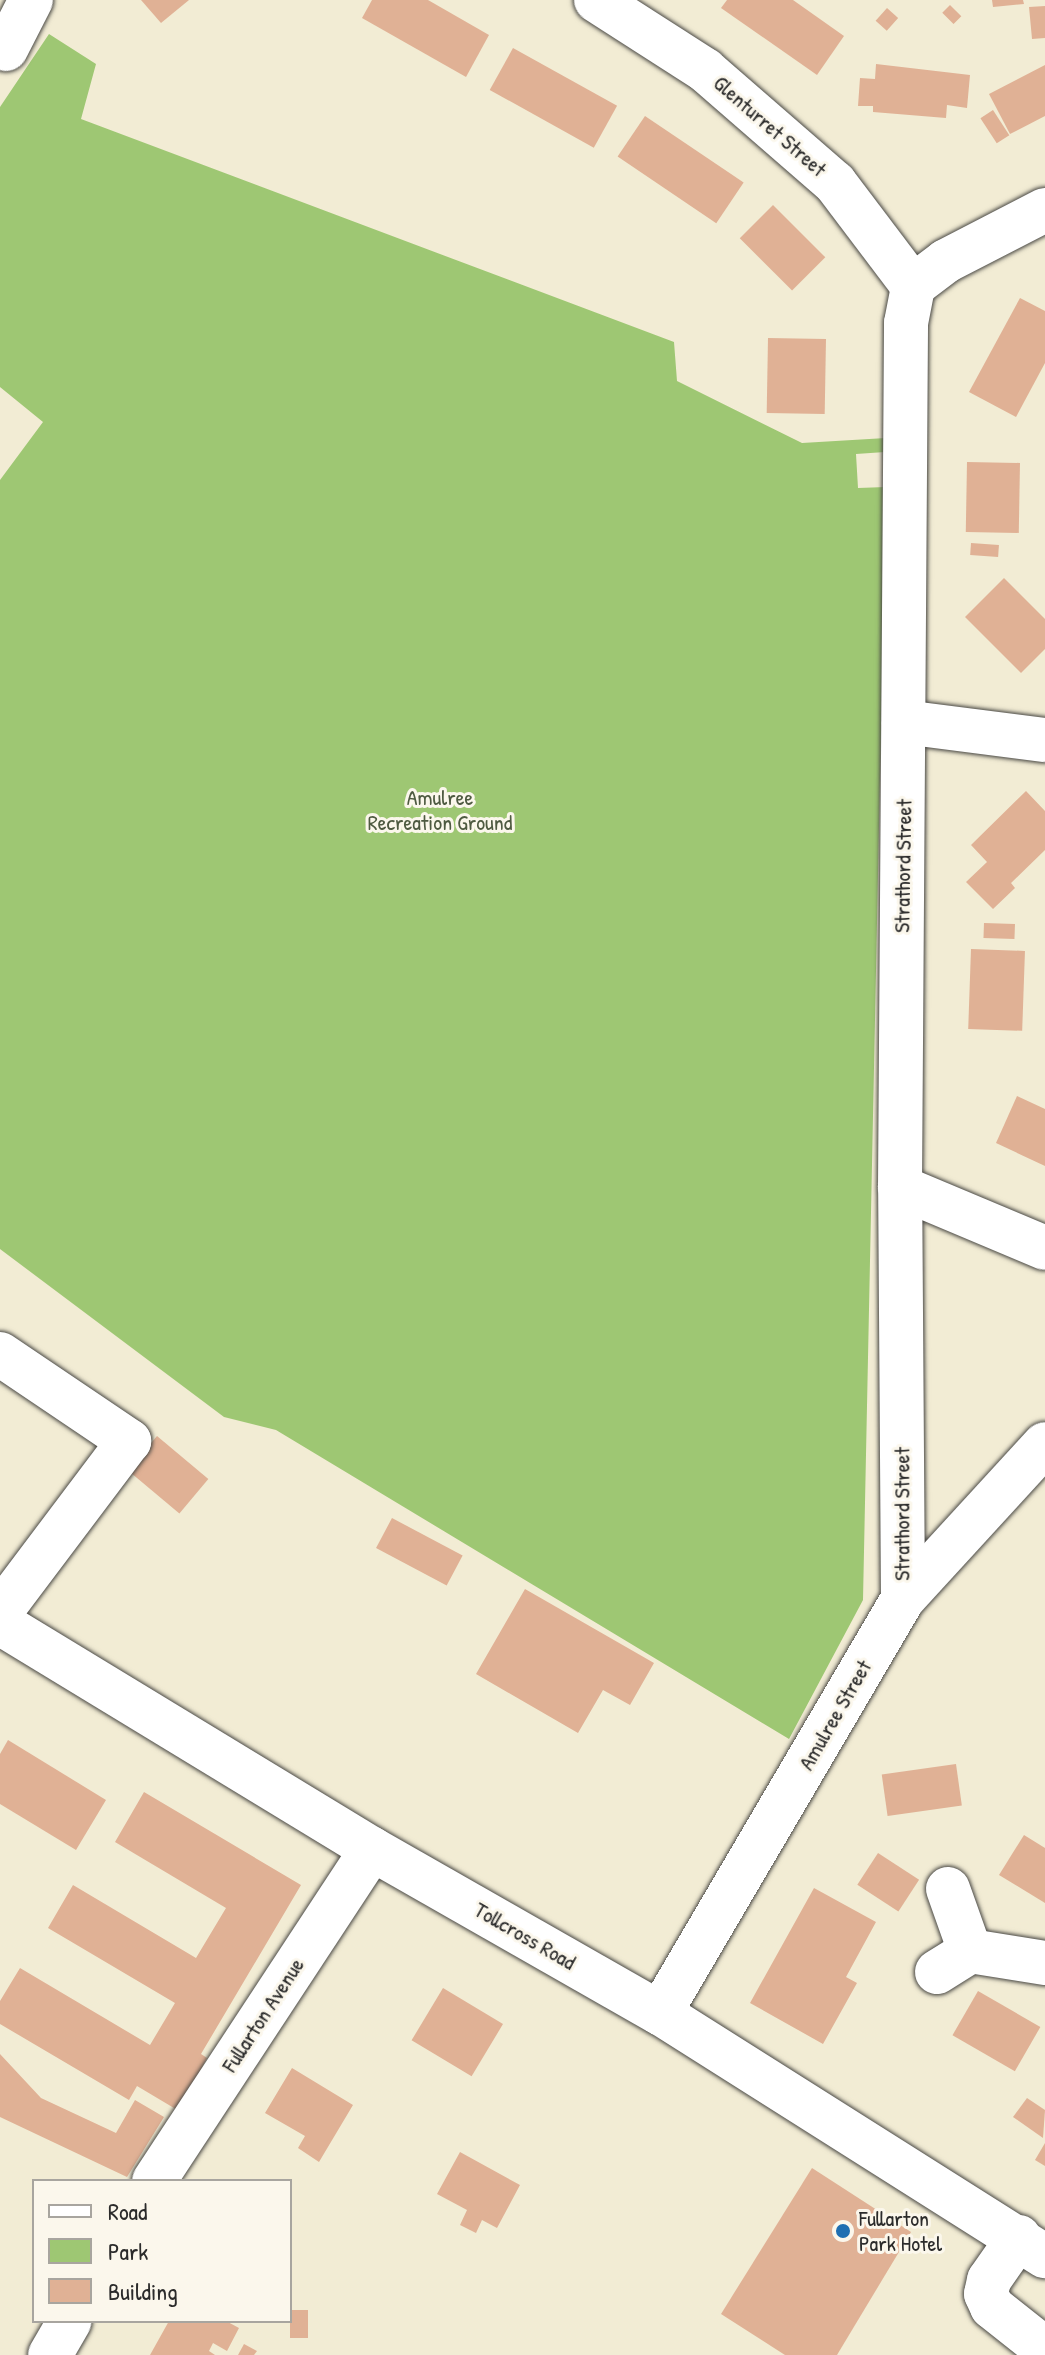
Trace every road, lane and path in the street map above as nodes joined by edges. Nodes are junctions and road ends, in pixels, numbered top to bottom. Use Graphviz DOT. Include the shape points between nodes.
graph roads {
  1 [pos="31,0"];
  2 [pos="596,0"];
  3 [pos="6,49"];
  4 [pos="1045,210"];
  5 [pos="913,286"];
  6 [pos="904,722"];
  7 [pos="1045,740"];
  8 [pos="900,1187"];
  9 [pos="1045,1248"];
  10 [pos="0,1354"];
  11 [pos="1045,1444"];
  12 [pos="903,1599"];
  13 [pos="0,1612"];
  14 [pos="0,1623"];
  15 [pos="372,1849"];
  16 [pos="948,1889"];
  17 [pos="1045,1963"];
  18 [pos="660,2013"];
  19 [pos="155,2179"];
  20 [pos="1032,2247"];
  21 [pos="69,2323"];
  22 [pos="1045,2349"];
  23 [pos="50,2355"];
  1 -- 3 [label="street"];
  2 -- 5 [label="street, Glenturret Street" via="705,70 835,183"];
  4 -- 5 [label="street" via="946,261"];
  5 -- 6 [label="street, Strathord Street" via="906,323"];
  6 -- 7 [label="street"];
  6 -- 8 [label="street, Strathord Street"];
  8 -- 9 [label="street"];
  8 -- 12 [label="street, Strathord Street"];
  10 -- 13 [label="street" via="129,1441"];
  11 -- 12 [label="street, Amulree Street"];
  12 -- 18 [label="street, Amulree Street"];
  14 -- 15 [label="street, Tollcross Road"];
  15 -- 18 [label="street, Tollcross Road"];
  15 -- 19 [label="street, Fullarton Avenue"];
  16 -- 17 [label="street" via="954,1962"];
  18 -- 20 [label="street, Tollcross Road"];
  20 -- 22 [label="street" via="989,2280 986,2294 992,2307"];
  21 -- 23 [label="street"];
}
